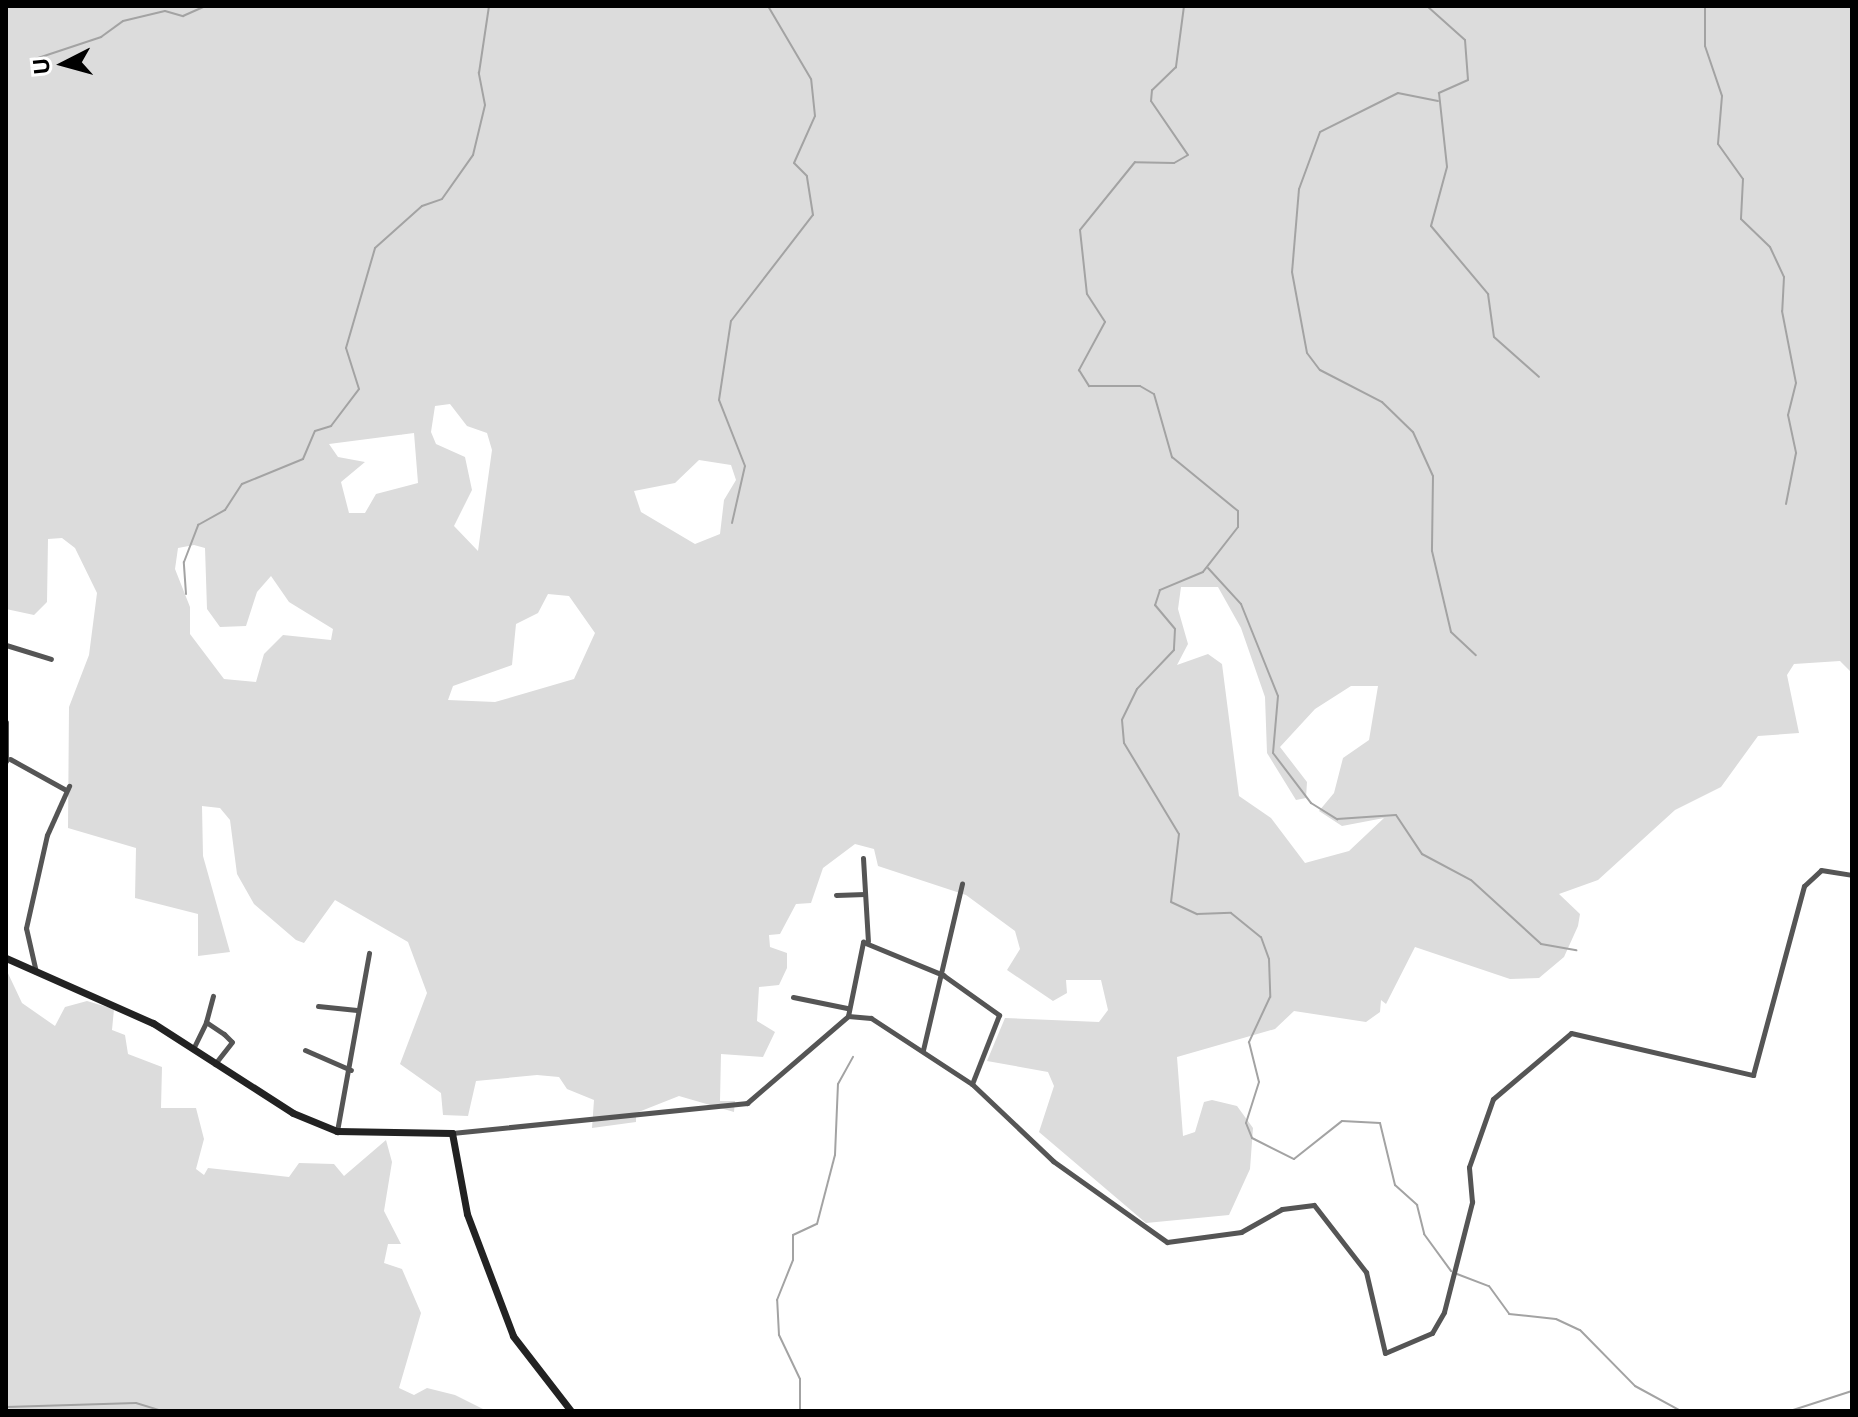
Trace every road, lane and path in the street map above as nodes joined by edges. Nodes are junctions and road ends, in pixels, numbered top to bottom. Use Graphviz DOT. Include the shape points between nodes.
graph roads {
  1 [pos="6,645"];
  2 [pos="51,659"];
  3 [pos="6,722"];
  4 [pos="8,760"];
  5 [pos="863,858"];
  6 [pos="1852,875"];
  7 [pos="962,884"];
  8 [pos="865,894"];
  9 [pos="836,895"];
  10 [pos="868,941"];
  11 [pos="369,953"];
  12 [pos="6,958"];
  13 [pos="36,972"];
  14 [pos="943,975"];
  15 [pos="213,996"];
  16 [pos="793,997"];
  17 [pos="318,1006"];
  18 [pos="848,1008"];
  19 [pos="357,1010"];
  20 [pos="848,1016"];
  21 [pos="206,1022"];
  22 [pos="193,1049"];
  23 [pos="305,1050"];
  24 [pos="923,1050"];
  25 [pos="214,1065"];
  26 [pos="351,1070"];
  27 [pos="972,1084"];
  28 [pos="337,1131"];
  29 [pos="452,1133"];
  30 [pos="571,1411"];
  1 -- 2 [label="street"];
  3 -- 4 [label="street"];
  4 -- 13 [label="street" via="67,788 47,835 26,928"];
  5 -- 8 [label="street"];
  6 -- 27 [label="street" via="1821,870 1804,886 1753,1075 1571,1033 1493,1099 1469,1167 1472,1202 1457,1265 1432,1333 1383,1353 1366,1272 1314,1205 1282,1209 1241,1232 1171,1243 1053,1161"];
  7 -- 14 [label="street"];
  8 -- 9 [label="street"];
  8 -- 10 [label="street"];
  10 -- 14 [label="street"];
  10 -- 18 [label="street"];
  11 -- 19 [label="street"];
  12 -- 13 [label="main road"];
  13 -- 22 [label="main road" via="118,1006"];
  14 -- 24 [label="street"];
  14 -- 27 [label="street" via="999,1015"];
  15 -- 21 [label="street"];
  16 -- 18 [label="street"];
  17 -- 19 [label="street"];
  18 -- 20 [label="street"];
  19 -- 26 [label="street"];
  20 -- 24 [label="street" via="879,1021"];
  20 -- 29 [label="street" via="747,1103"];
  21 -- 22 [label="street"];
  21 -- 25 [label="street" via="232,1042"];
  22 -- 25 [label="main road"];
  23 -- 26 [label="street"];
  24 -- 27 [label="street"];
  25 -- 28 [label="main road"];
  26 -- 28 [label="street"];
  28 -- 29 [label="main road"];
  29 -- 30 [label="main road" via="467,1214 513,1336"];
}
